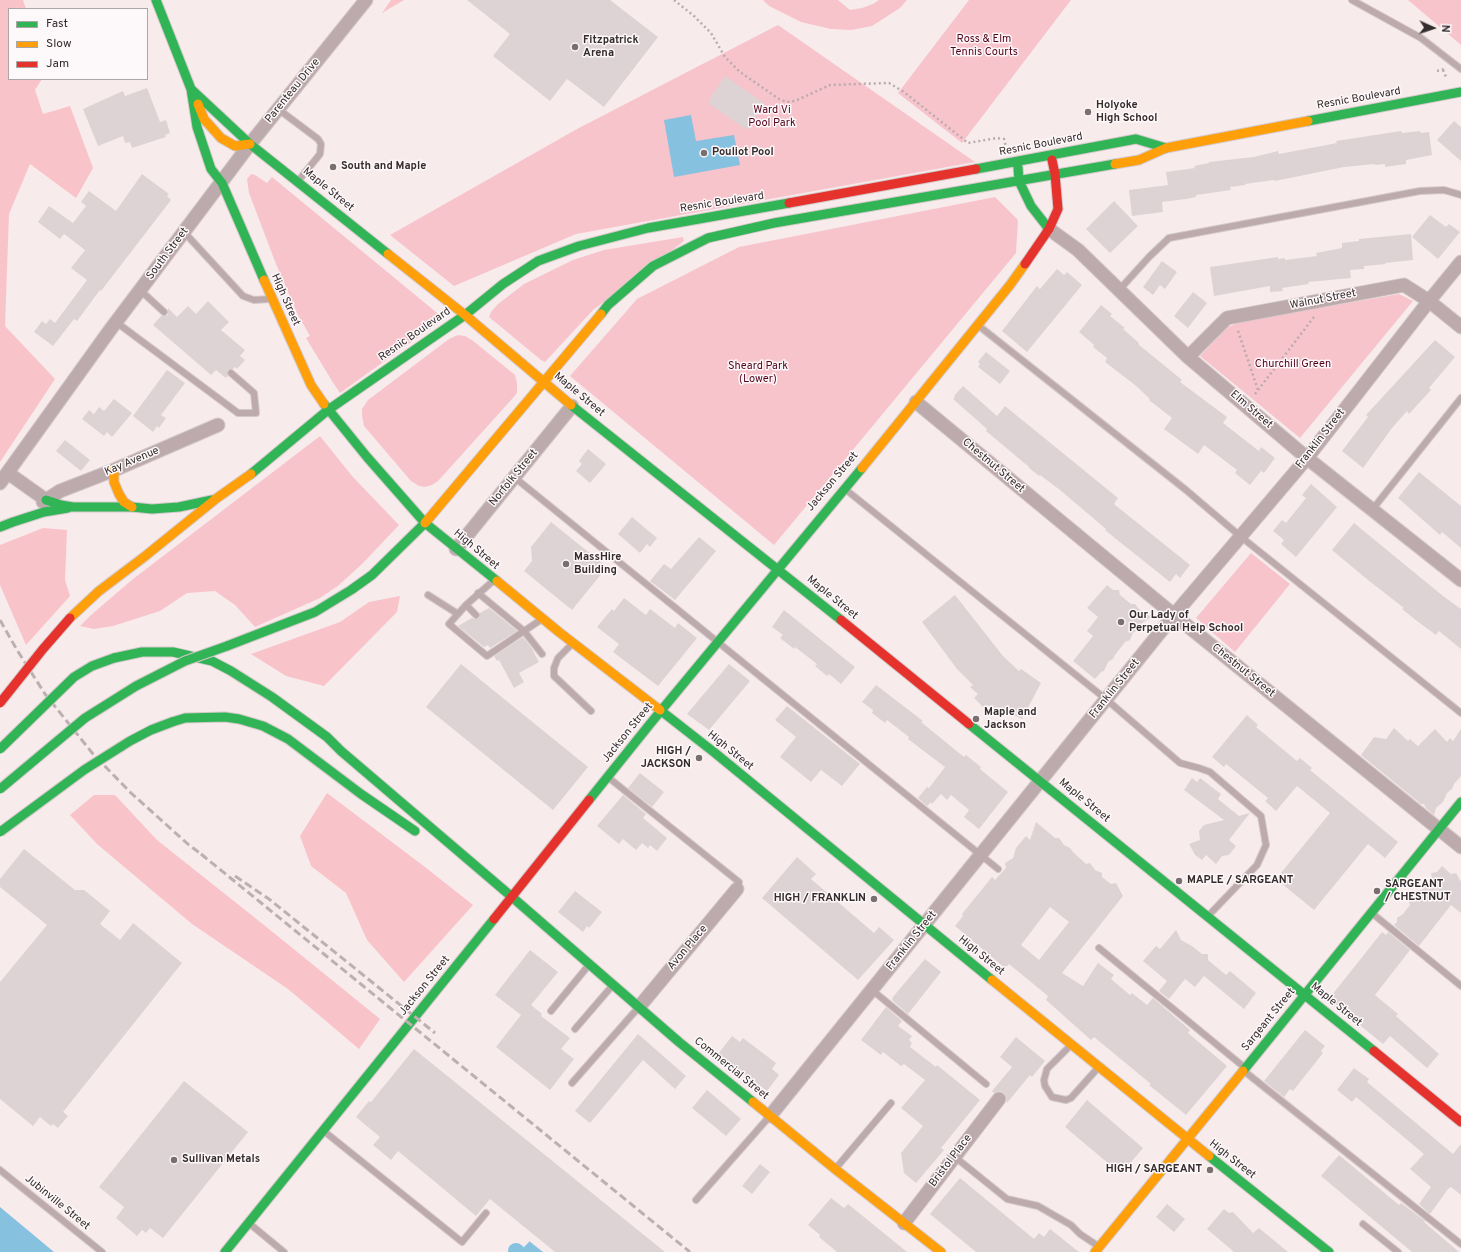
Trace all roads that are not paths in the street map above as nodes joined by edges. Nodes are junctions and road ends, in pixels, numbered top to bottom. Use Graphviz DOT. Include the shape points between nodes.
graph roads {
  1 [pos="156,0"];
  2 [pos="366,0"];
  3 [pos="1352,0"];
  4 [pos="1461,69"];
  5 [pos="191,89"];
  6 [pos="1461,92"];
  7 [pos="278,109"];
  8 [pos="250,144"];
  9 [pos="1166,148"];
  10 [pos="1051,155"];
  11 [pos="1013,162"];
  12 [pos="1055,174"];
  13 [pos="298,181"];
  14 [pos="1020,181"];
  15 [pos="222,183"];
  16 [pos="1461,196"];
  17 [pos="1049,229"];
  18 [pos="184,232"];
  19 [pos="1461,262"];
  20 [pos="1120,289"];
  21 [pos="140,290"];
  22 [pos="271,299"];
  23 [pos="1429,301"];
  24 [pos="164,312"];
  25 [pos="465,315"];
  26 [pos="116,322"];
  27 [pos="977,325"];
  28 [pos="1461,327"];
  29 [pos="1188,357"];
  30 [pos="231,373"];
  31 [pos="544,381"];
  32 [pos="1461,398"];
  33 [pos="916,402"];
  34 [pos="572,406"];
  35 [pos="328,410"];
  36 [pos="218,425"];
  37 [pos="1307,458"];
  38 [pos="114,470"];
  39 [pos="8,473"];
  40 [pos="514,477"];
  41 [pos="0,483"];
  42 [pos="844,488"];
  43 [pos="217,498"];
  44 [pos="46,500"];
  45 [pos="73,507"];
  46 [pos="132,507"];
  47 [pos="1372,510"];
  48 [pos="13,522"];
  49 [pos="425,523"];
  50 [pos="0,527"];
  51 [pos="1240,536"];
  52 [pos="456,549"];
  53 [pos="777,569"];
  54 [pos="494,580"];
  55 [pos="1461,580"];
  56 [pos="478,593"];
  57 [pos="428,595"];
  58 [pos="466,605"];
  59 [pos="458,614"];
  60 [pos="476,615"];
  61 [pos="1174,616"];
  62 [pos="543,619"];
  63 [pos="524,631"];
  64 [pos="499,638"];
  65 [pos="718,642"];
  66 [pos="573,643"];
  67 [pos="505,644"];
  68 [pos="542,654"];
  69 [pos="1107,700"];
  70 [pos="0,703"];
  71 [pos="591,711"];
  72 [pos="660,711"];
  73 [pos="1461,713"];
  74 [pos="0,749"];
  75 [pos="608,777"];
  76 [pos="1041,782"];
  77 [pos="0,789"];
  78 [pos="1461,802"];
  79 [pos="1439,829"];
  80 [pos="0,832"];
  81 [pos="426,838"];
  82 [pos="439,847"];
  83 [pos="1461,847"];
  84 [pos="981,856"];
  85 [pos="998,869"];
  86 [pos="737,889"];
  87 [pos="512,897"];
  88 [pos="1372,913"];
  89 [pos="1208,916"];
  90 [pos="924,926"];
  91 [pos="1099,948"];
  92 [pos="589,965"];
  93 [pos="613,984"];
  94 [pos="1461,986"];
  95 [pos="872,990"];
  96 [pos="1305,994"];
  97 [pos="639,1007"];
  98 [pos="551,1011"];
  99 [pos="575,1029"];
  100 [pos="1071,1045"];
  101 [pos="1098,1068"];
  102 [pos="1244,1069"];
  103 [pos="572,1083"];
  104 [pos="986,1084"];
  105 [pos="999,1099"];
  106 [pos="891,1104"];
  107 [pos="770,1116"];
  108 [pos="1461,1122"];
  109 [pos="324,1131"];
  110 [pos="1187,1140"];
  111 [pos="955,1157"];
  112 [pos="835,1169"];
  113 [pos="0,1170"];
  114 [pos="696,1200"];
  115 [pos="486,1213"];
  116 [pos="248,1223"];
  117 [pos="904,1223"];
  118 [pos="1363,1224"];
  119 [pos="1461,1244"];
  120 [pos="1097,1249"];
  121 [pos="1320,1249"];
  122 [pos="102,1252"];
  123 [pos="225,1252"];
  124 [pos="284,1252"];
  125 [pos="941,1252"];
  126 [pos="1398,1252"];
  1 -- 5 [label="main road"];
  2 -- 7 [label="street, Parenteau Drive"];
  3 -- 4 [label="lane" via="1421,38"];
  5 -- 8 [label="main road, Maple Street"];
  5 -- 8 [label="main road" via="204,119 221,138 235,146"];
  5 -- 15 [label="main road" via="197,127 211,169"];
  6 -- 9 [label="main road, Resnic Boulevard"];
  7 -- 8 [label="street, Parenteau Drive"];
  7 -- 13 [label="lane" via="321,144 320,154"];
  8 -- 13 [label="main road, Maple Street"];
  8 -- 15 [label="street, Parenteau Drive"];
  9 -- 10 [label="main road, Resnic Boulevard" via="1136,140"];
  9 -- 12 [label="main road, Resnic Boulevard" via="1139,160"];
  10 -- 11 [label="main road, Resnic Boulevard"];
  10 -- 12 [label="main road, Jackson Street"];
  11 -- 14 [label="main road"];
  11 -- 25 [label="main road, Resnic Boulevard" via="648,228 579,246 538,261 503,284"];
  12 -- 14 [label="main road, Resnic Boulevard"];
  12 -- 17 [label="main road, Jackson Street" via="1058,208"];
  13 -- 25 [label="main road, Maple Street"];
  14 -- 17 [label="main road" via="1031,206"];
  14 -- 31 [label="main road, Resnic Boulevard" via="774,223 708,238 653,266 608,305"];
  15 -- 18 [label="street, South Street"];
  15 -- 22 [label="main road, High Street"];
  16 -- 20 [label="lane" via="1444,190 1420,191 1169,238"];
  17 -- 20 [label="street, Elm Street" via="1078,250"];
  17 -- 27 [label="main road, Jackson Street" via="1010,285"];
  18 -- 21 [label="street, South Street"];
  18 -- 22 [label="lane" via="243,296 254,300"];
  19 -- 23 [label="street, Franklin Street"];
  20 -- 29 [label="street, Elm Street"];
  21 -- 24 [label="lane"];
  21 -- 26 [label="street, South Street"];
  22 -- 35 [label="main road, High Street" via="311,386"];
  23 -- 28 [label="street, Walnut Street"];
  23 -- 29 [label="street, Walnut Street" via="1404,285 1227,318"];
  23 -- 37 [label="street, Franklin Street"];
  25 -- 31 [label="main road, Maple Street"];
  25 -- 35 [label="main road, Resnic Boulevard"];
  26 -- 30 [label="lane" via="238,413 256,413 254,393"];
  26 -- 39 [label="street, South Street"];
  27 -- 33 [label="main road, Jackson Street"];
  27 -- 51 [label="lane" via="1186,490"];
  29 -- 37 [label="street, Elm Street"];
  31 -- 34 [label="main road, Maple Street"];
  31 -- 49 [label="main road, Resnic Boulevard"];
  32 -- 47 [label="lane"];
  33 -- 42 [label="main road, Jackson Street"];
  33 -- 61 [label="street, Chestnut Street"];
  34 -- 40 [label="street, Norfolk Street"];
  34 -- 53 [label="main road, Maple Street"];
  35 -- 43 [label="main road, Resnic Boulevard" via="261,467"];
  35 -- 49 [label="main road, High Street"];
  36 -- 38 [label="street, Kay Avenue"];
  37 -- 47 [label="street, Elm Street"];
  37 -- 51 [label="street, Franklin Street"];
  38 -- 44 [label="street, Kay Avenue" via="60,491"];
  38 -- 46 [label="main road" via="114,482 119,494 124,502"];
  39 -- 41 [label="street, South Street"];
  39 -- 44 [label="street"];
  40 -- 52 [label="street, Norfolk Street"];
  40 -- 65 [label="lane"];
  42 -- 53 [label="main road, Jackson Street"];
  42 -- 69 [label="lane"];
  43 -- 46 [label="main road" via="179,507"];
  43 -- 70 [label="main road, Resnic Boulevard, bridge" via="99,591 70,618"];
  44 -- 45 [label="main road"];
  44 -- 48 [label="street, Kay Avenue"];
  45 -- 46 [label="main road"];
  45 -- 48 [label="main road" via="44,512"];
  47 -- 55 [label="street, Elm Street"];
  48 -- 50 [label="main road, Kay Avenue"];
  49 -- 52 [label="main road, High Street"];
  49 -- 77 [label="main road, Resnic Boulevard, bridge" via="372,575 351,590 315,612 186,661 136,686 85,718"];
  51 -- 61 [label="street, Franklin Street"];
  51 -- 73 [label="lane"];
  52 -- 54 [label="main road, High Street"];
  53 -- 65 [label="main road, Jackson Street"];
  53 -- 76 [label="main road, Maple Street"];
  54 -- 56 [label="lane"];
  54 -- 62 [label="main road, High Street"];
  56 -- 58 [label="lane"];
  56 -- 63 [label="lane"];
  57 -- 59 [label="lane"];
  58 -- 59 [label="lane"];
  58 -- 60 [label="lane"];
  59 -- 67 [label="lane" via="449,624 487,656"];
  61 -- 69 [label="street, Franklin Street"];
  61 -- 79 [label="street, Chestnut Street"];
  62 -- 63 [label="lane"];
  62 -- 66 [label="main road, High Street"];
  63 -- 67 [label="lane"];
  63 -- 68 [label="lane"];
  64 -- 67 [label="lane"];
  65 -- 72 [label="main road, Jackson Street"];
  65 -- 84 [label="lane"];
  66 -- 71 [label="lane" via="558,658 554,676"];
  66 -- 72 [label="main road, High Street"];
  69 -- 76 [label="street, Franklin Street"];
  69 -- 89 [label="lane" via="1180,763 1210,772 1261,816 1266,845 1257,865"];
  72 -- 75 [label="main road, Jackson Street"];
  72 -- 90 [label="main road, High Street"];
  74 -- 87 [label="main road, bridge" via="74,677 92,666 142,652 173,652 198,657 231,672 272,697 322,733"];
  75 -- 86 [label="lane" via="739,882"];
  75 -- 87 [label="main road, Jackson Street"];
  76 -- 84 [label="street, Franklin Street"];
  76 -- 89 [label="main road, Maple Street"];
  78 -- 79 [label="main road, Sargeant Street"];
  79 -- 83 [label="street, Chestnut Street"];
  79 -- 88 [label="main road, Sargeant Street"];
  80 -- 81 [label="main road, bridge" via="84,770 130,741 151,730 185,718 218,716 263,726 288,739 361,794"];
  82 -- 87 [label="main road"];
  84 -- 85 [label="lane"];
  84 -- 90 [label="street, Franklin Street"];
  86 -- 97 [label="street, Avon Place"];
  87 -- 92 [label="main road, Commercial Street"];
  87 -- 109 [label="main road, Jackson Street"];
  88 -- 94 [label="lane"];
  88 -- 96 [label="main road, Sargeant Street"];
  89 -- 96 [label="main road, Maple Street"];
  90 -- 95 [label="street, Franklin Street"];
  90 -- 100 [label="main road, High Street"];
  91 -- 102 [label="lane"];
  92 -- 93 [label="main road, Commercial Street"];
  92 -- 98 [label="lane"];
  93 -- 97 [label="main road, Commercial Street"];
  93 -- 99 [label="lane"];
  95 -- 104 [label="lane"];
  95 -- 107 [label="street, Franklin Street"];
  96 -- 102 [label="main road, Sargeant Street"];
  96 -- 108 [label="main road, Maple Street"];
  97 -- 103 [label="lane"];
  97 -- 107 [label="main road, Commercial Street"];
  100 -- 101 [label="main road, High Street"];
  100 -- 101 [label="lane" via="1047,1069 1045,1086 1052,1097 1061,1100 1071,1098"];
  101 -- 110 [label="main road, High Street"];
  102 -- 110 [label="main road, Sargeant Street"];
  102 -- 119 [label="lane"];
  105 -- 111 [label="street, Bristol Place"];
  106 -- 112 [label="lane"];
  107 -- 112 [label="main road, Commercial Street"];
  107 -- 114 [label="lane"];
  109 -- 115 [label="lane" via="462,1242"];
  109 -- 116 [label="main road, Jackson Street"];
  110 -- 120 [label="main road, Sargeant Street"];
  110 -- 121 [label="main road, High Street"];
  111 -- 117 [label="street, Bristol Place"];
  111 -- 120 [label="lane" via="1007,1199 1038,1206 1071,1225"];
  112 -- 117 [label="main road, Commercial Street"];
  113 -- 122 [label="lane, Jubinville Street"];
  116 -- 123 [label="main road, Jackson Street"];
  116 -- 124 [label="lane"];
  117 -- 125 [label="main road, Commercial Street"];
  118 -- 126 [label="lane"];
}
